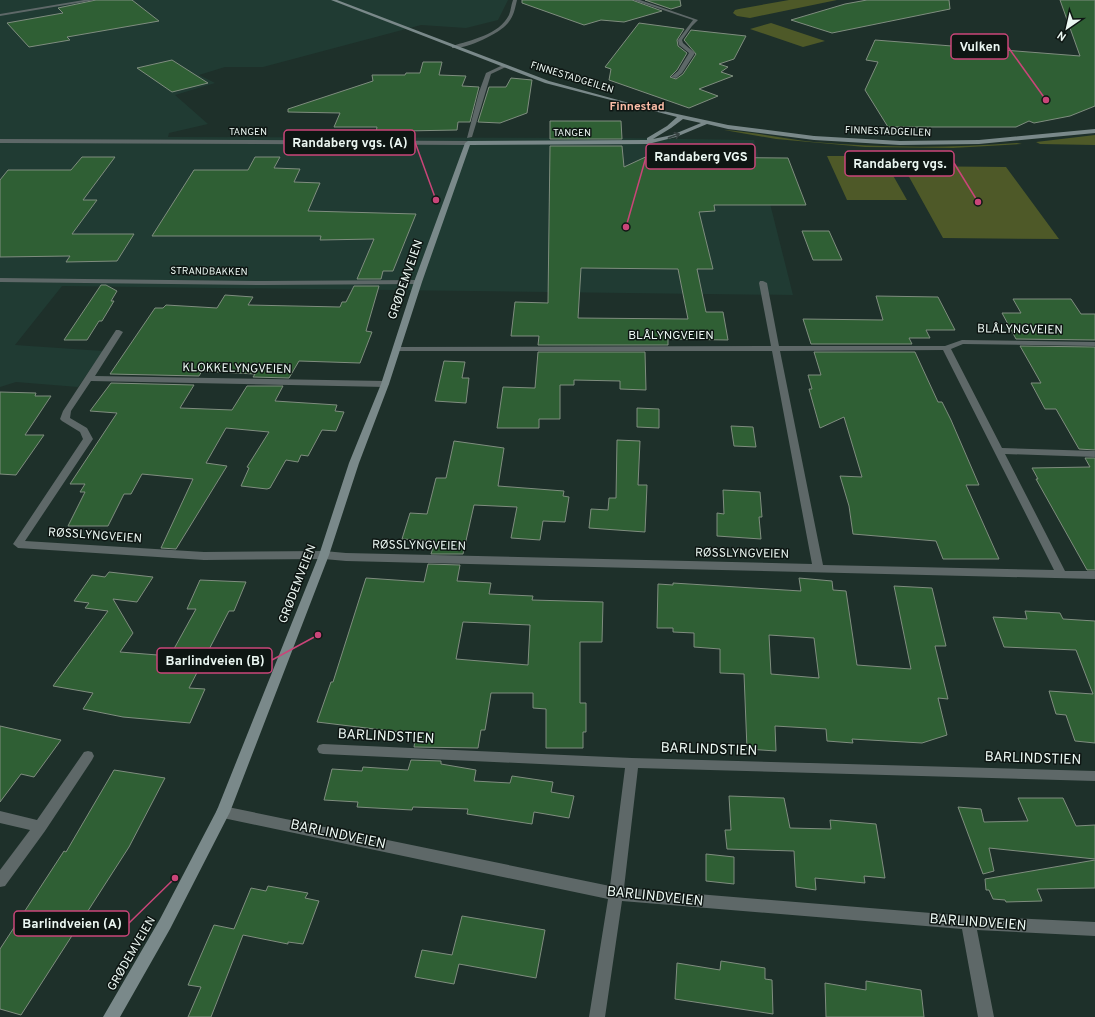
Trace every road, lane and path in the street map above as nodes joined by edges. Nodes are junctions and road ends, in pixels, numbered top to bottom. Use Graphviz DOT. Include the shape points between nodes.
graph roads {
  1 [pos="93,0"];
  2 [pos="334,0"];
  3 [pos="515,0"];
  4 [pos="635,0"];
  5 [pos="0,15"];
  6 [pos="454,47"];
  7 [pos="505,66"];
  8 [pos="674,77"];
  9 [pos="681,117"];
  10 [pos="706,122"];
  11 [pos="1095,131"];
  12 [pos="469,140"];
  13 [pos="0,141"];
  14 [pos="640,142"];
  15 [pos="0,280"];
  16 [pos="418,282"];
  17 [pos="763,283"];
  18 [pos="120,332"];
  19 [pos="1095,344"];
  20 [pos="946,348"];
  21 [pos="397,349"];
  22 [pos="776,349"];
  23 [pos="89,378"];
  24 [pos="385,384"];
  25 [pos="999,451"];
  26 [pos="1095,454"];
  27 [pos="324,555"];
  28 [pos="818,568"];
  29 [pos="1061,574"];
  30 [pos="1095,575"];
  31 [pos="323,749"];
  32 [pos="88,756"];
  33 [pos="632,763"];
  34 [pos="1095,776"];
  35 [pos="223,812"];
  36 [pos="0,817"];
  37 [pos="40,827"];
  38 [pos="0,881"];
  39 [pos="616,894"];
  40 [pos="968,923"];
  41 [pos="1095,929"];
  42 [pos="111,1017"];
  43 [pos="597,1017"];
  44 [pos="986,1017"];
  1 -- 5 [label="street"];
  2 -- 6 [label="main road, FINNESTADGEILEN"];
  3 -- 6 [label="street" via="511,15 498,29"];
  4 -- 8 [label="street" via="696,20 680,40 692,53"];
  6 -- 7 [label="main road, FINNESTADGEILEN"];
  7 -- 9 [label="main road, FINNESTADGEILEN" via="578,91"];
  7 -- 12 [label="street, GRØDEMVEIEN" via="489,73"];
  9 -- 10 [label="main road, FINNESTADGEILEN"];
  9 -- 14 [label="main road" via="661,133"];
  10 -- 11 [label="main road, FINNESTADGEILEN" via="806,138 900,143 979,142"];
  14 -- 10 [label="main road, one-way" via="666,139"];
  12 -- 13 [label="street, TANGEN"];
  12 -- 14 [label="main road, TANGEN"];
  12 -- 16 [label="main road, GRØDEMVEIEN"];
  15 -- 16 [label="street, STRANDBAKKEN"];
  16 -- 21 [label="main road, GRØDEMVEIEN"];
  17 -- 22 [label="street"];
  18 -- 23 [label="street"];
  19 -- 20 [label="street, BLÅLYNGVEIEN" via="962,342"];
  20 -- 22 [label="street, BLÅLYNGVEIEN"];
  20 -- 25 [label="street"];
  21 -- 22 [label="street, BLÅLYNGVEIEN"];
  21 -- 24 [label="main road, GRØDEMVEIEN"];
  22 -- 28 [label="street"];
  23 -- 24 [label="street, KLOKKELYNGVEIEN"];
  23 -- 27 [label="street, RØSSLYNGVEIEN" via="67,411 65,419 84,430 88,439 18,544 204,556"];
  24 -- 27 [label="main road, GRØDEMVEIEN" via="354,463"];
  25 -- 26 [label="street"];
  25 -- 29 [label="street"];
  27 -- 28 [label="street, RØSSLYNGVEIEN"];
  27 -- 35 [label="main road, GRØDEMVEIEN"];
  28 -- 29 [label="street, RØSSLYNGVEIEN"];
  29 -- 30 [label="street, RØSSLYNGVEIEN"];
  31 -- 33 [label="street, BARLINDSTIEN"];
  32 -- 37 [label="street"];
  33 -- 34 [label="street, BARLINDSTIEN"];
  33 -- 39 [label="street"];
  35 -- 39 [label="street, BARLINDVEIEN"];
  35 -- 42 [label="main road, GRØDEMVEIEN" via="165,924"];
  36 -- 37 [label="street"];
  37 -- 38 [label="street"];
  39 -- 40 [label="street, BARLINDVEIEN"];
  39 -- 43 [label="street"];
  40 -- 41 [label="street, BARLINDVEIEN"];
  40 -- 44 [label="street"];
}
